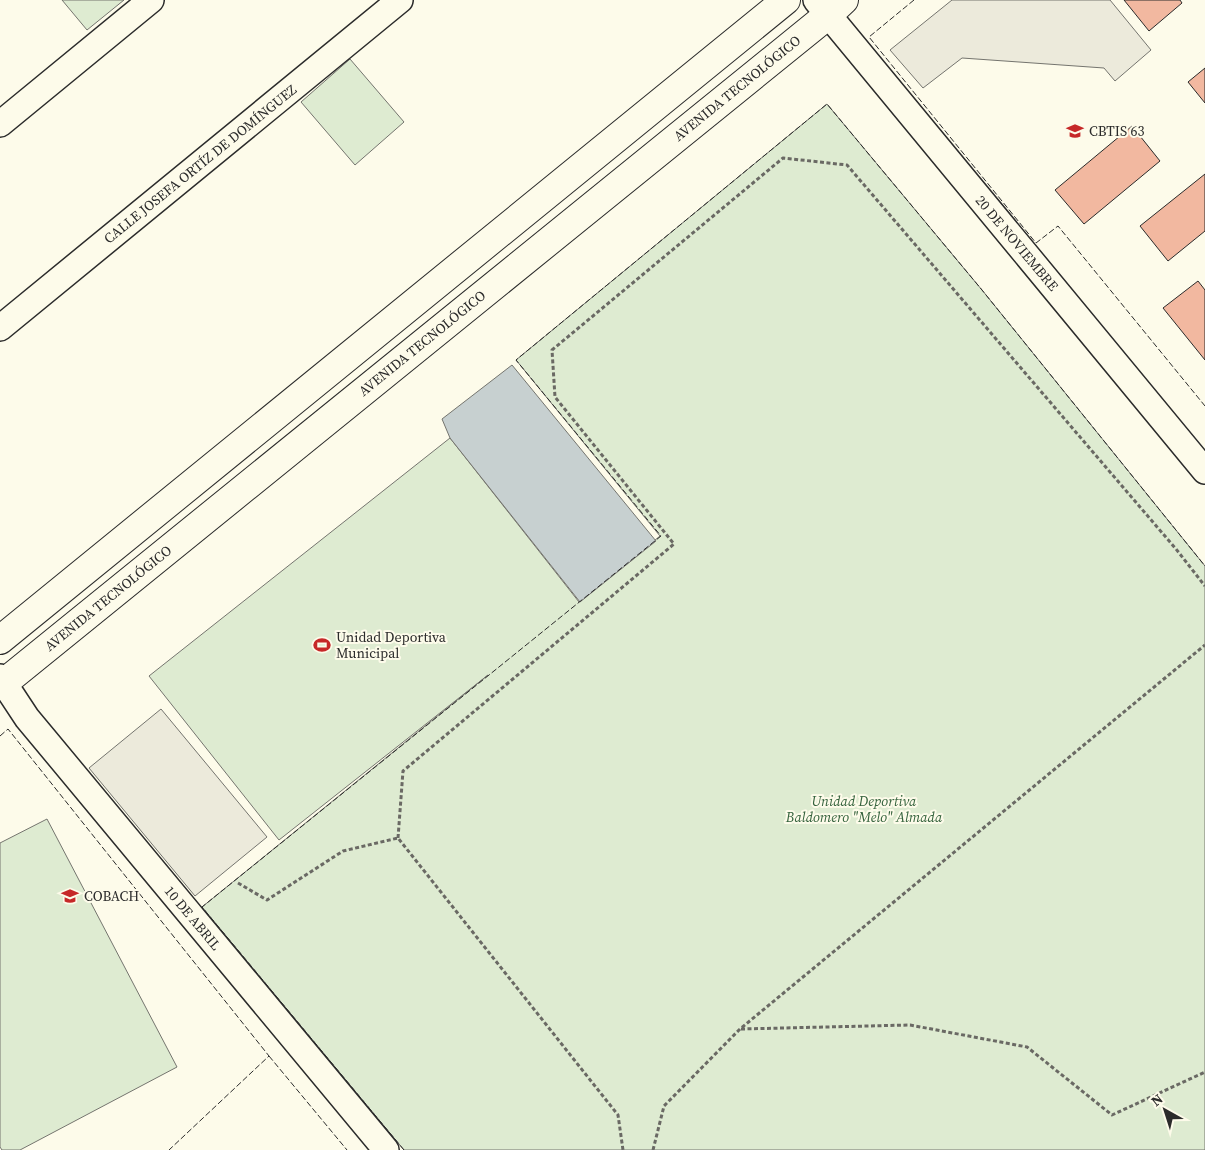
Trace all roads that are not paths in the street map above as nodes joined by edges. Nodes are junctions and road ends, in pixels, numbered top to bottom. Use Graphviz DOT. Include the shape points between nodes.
graph roads {
  1 [pos="151,0"];
  2 [pos="400,0"];
  3 [pos="786,0"];
  4 [pos="829,5"];
  5 [pos="0,124"];
  6 [pos="0,328"];
  7 [pos="1205,471"];
  8 [pos="0,640"];
  9 [pos="1,682"];
  10 [pos="386,1150"];
  1 -- 5 [label="street"];
  2 -- 6 [label="street, CALLE JOSEFA ORTÍZ DE DOMÍNGUEZ"];
  3 -- 8 [label="main road"];
  4 -- 7 [label="street, 20 DE NOVIEMBRE"];
  4 -- 9 [label="main road, AVENIDA TECNOLÓGICO"];
  9 -- 10 [label="street, 10 DE ABRIL" via="90,795"];
}
